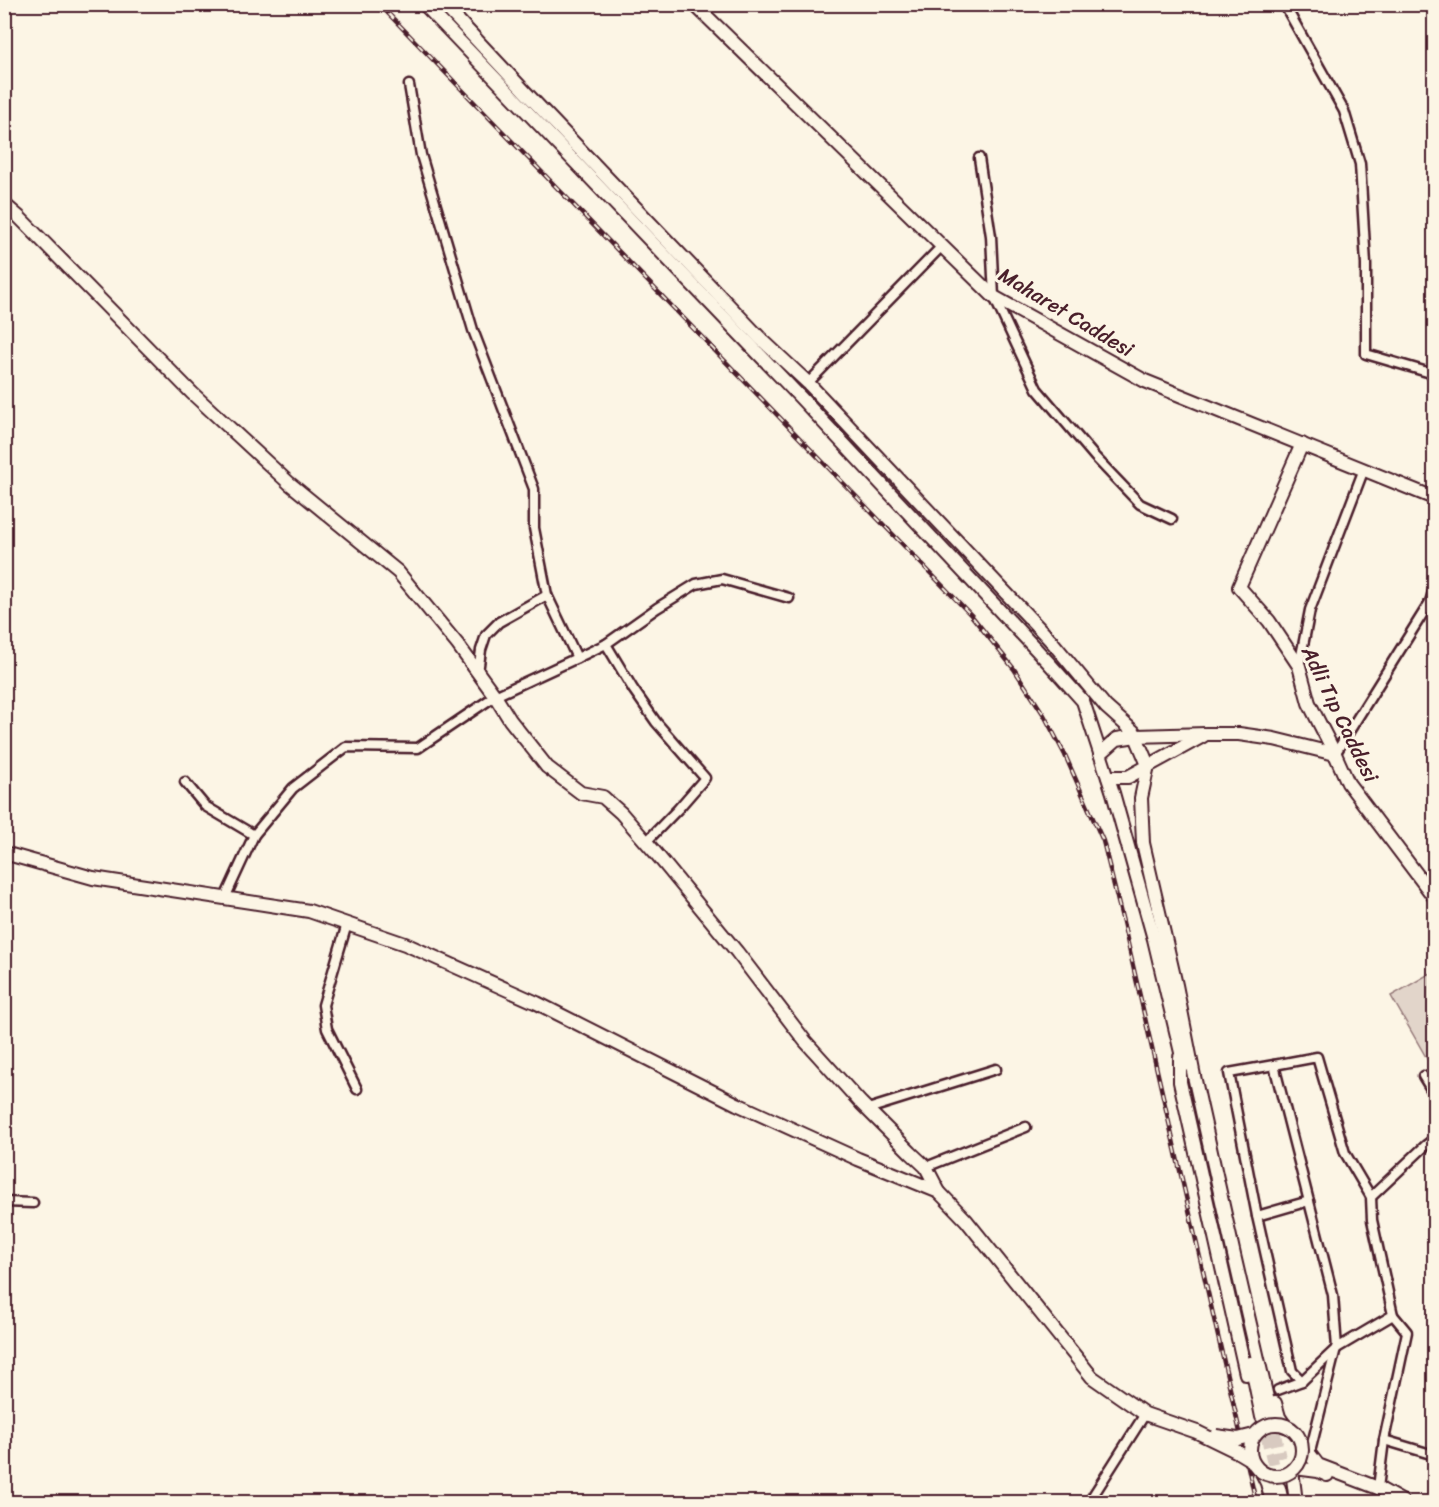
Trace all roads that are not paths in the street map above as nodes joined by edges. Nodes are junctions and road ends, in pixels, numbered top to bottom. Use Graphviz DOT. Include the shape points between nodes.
graph roads {
  1 [pos="424,4"];
  2 [pos="443,4"];
  3 [pos="694,4"];
  4 [pos="1284,4"];
  5 [pos="409,85"];
  6 [pos="980,158"];
  7 [pos="4,204"];
  8 [pos="942,246"];
  9 [pos="994,297"];
  10 [pos="1434,374"];
  11 [pos="808,383"];
  12 [pos="1302,444"];
  13 [pos="1364,469"];
  14 [pos="1434,498"];
  15 [pos="1172,519"];
  16 [pos="1434,588"];
  17 [pos="547,595"];
  18 [pos="789,598"];
  19 [pos="606,645"];
  20 [pos="577,658"];
  21 [pos="1299,666"];
  22 [pos="478,673"];
  23 [pos="495,696"];
  24 [pos="1206,734"];
  25 [pos="1136,736"];
  26 [pos="1100,754"];
  27 [pos="1335,754"];
  28 [pos="1148,765"];
  29 [pos="1108,777"];
  30 [pos="185,782"];
  31 [pos="254,835"];
  32 [pos="646,842"];
  33 [pos="4,854"];
  34 [pos="1434,897"];
  35 [pos="225,898"];
  36 [pos="347,924"];
  37 [pos="1184,1045"];
  38 [pos="1274,1065"];
  39 [pos="996,1069"];
  40 [pos="1423,1076"];
  41 [pos="357,1089"];
  42 [pos="1434,1094"];
  43 [pos="868,1109"];
  44 [pos="1026,1127"];
  45 [pos="1434,1139"];
  46 [pos="926,1167"];
  47 [pos="939,1192"];
  48 [pos="1371,1197"];
  49 [pos="1309,1201"];
  50 [pos="4,1202"];
  51 [pos="33,1203"];
  52 [pos="1257,1216"];
  53 [pos="1393,1316"];
  54 [pos="1336,1348"];
  55 [pos="1302,1381"];
  56 [pos="1276,1395"];
  57 [pos="1145,1414"];
  58 [pos="1267,1416"];
  59 [pos="1285,1425"];
  60 [pos="1197,1432"];
  61 [pos="1255,1434"];
  62 [pos="1384,1440"];
  63 [pos="1306,1446"];
  64 [pos="1434,1455"];
  65 [pos="1251,1460"];
  66 [pos="1294,1469"];
  67 [pos="1262,1473"];
  68 [pos="1360,1485"];
  69 [pos="1378,1488"];
  70 [pos="1089,1503"];
  71 [pos="1272,1503"];
  72 [pos="1282,1503"];
  73 [pos="1289,1503"];
  74 [pos="1296,1503"];
  75 [pos="1394,1503"];
  76 [pos="1402,1503"];
  1 -- 26 [label="street" via="1048,662 1083,701"];
  2 -- 11 [label="street"];
  3 -- 8 [label="street, Maharet Caddesi"];
  4 -- 10 [label="street" via="1344,111 1360,164 1366,354"];
  5 -- 17 [label="street" via="421,155 473,330 534,489 534,528"];
  6 -- 9 [label="street" via="991,236"];
  7 -- 22 [label="street" via="192,393 289,483 398,572"];
  8 -- 9 [label="street, Maharet Caddesi"];
  8 -- 11 [label="street"];
  9 -- 12 [label="street, Maharet Caddesi" via="1145,381"];
  9 -- 15 [label="street" via="1037,389 1140,504"];
  11 -- 25 [label="street"];
  12 -- 13 [label="street, Maharet Caddesi"];
  12 -- 21 [label="street, Adli Tıp Caddesi" via="1239,587 1269,621"];
  13 -- 14 [label="street, Maharet Caddesi"];
  13 -- 21 [label="street" via="1310,610"];
  16 -- 27 [label="street" via="1430,602"];
  17 -- 20 [label="street"];
  17 -- 22 [label="street" via="499,622 486,635"];
  18 -- 19 [label="street" via="722,579 696,584"];
  19 -- 20 [label="street"];
  19 -- 32 [label="street" via="656,722 705,778"];
  20 -- 23 [label="street"];
  21 -- 27 [label="street, Adli Tıp Caddesi" via="1309,703"];
  22 -- 23 [label="street"];
  23 -- 31 [label="street" via="418,748 346,747 293,788"];
  23 -- 32 [label="street" via="547,767 581,793 603,797"];
  24 -- 25 [label="street"];
  24 -- 27 [label="street" via="1274,739"];
  24 -- 28 [label="street"];
  25 -- 26 [label="street" via="1117,739"];
  25 -- 28 [label="street"];
  26 -- 29 [label="street"];
  27 -- 34 [label="street, Adli Tıp Caddesi" via="1348,783"];
  28 -- 29 [label="street" via="1128,777"];
  28 -- 37 [label="street" via="1141,798 1143,843 1176,985"];
  29 -- 37 [label="street"];
  30 -- 31 [label="street" via="206,806"];
  31 -- 35 [label="street"];
  32 -- 43 [label="street" via="805,1041"];
  33 -- 35 [label="street" via="93,878"];
  35 -- 36 [label="street" via="309,911"];
  36 -- 41 [label="street" via="323,1005 327,1029"];
  36 -- 47 [label="street" via="405,944 537,1003 737,1104"];
  37 -- 56 [label="street" via="1201,1076"];
  37 -- 58 [label="street"];
  37 -- 61 [label="street" via="1180,1082 1252,1397"];
  38 -- 48 [label="street" via="1317,1057 1345,1154"];
  38 -- 49 [label="street"];
  38 -- 52 [label="street" via="1229,1073"];
  39 -- 43 [label="street"];
  40 -- 42 [label="street"];
  43 -- 46 [label="street"];
  44 -- 46 [label="street"];
  45 -- 48 [label="street"];
  46 -- 47 [label="street"];
  47 -- 57 [label="street" via="1092,1377"];
  48 -- 53 [label="street" via="1372,1220"];
  49 -- 52 [label="street"];
  49 -- 54 [label="street" via="1333,1295"];
  50 -- 51 [label="street"];
  52 -- 55 [label="street" via="1292,1371"];
  53 -- 54 [label="street"];
  53 -- 62 [label="street" via="1407,1332"];
  54 -- 55 [label="street"];
  54 -- 63 [label="street"];
  55 -- 56 [label="street"];
  56 -- 59 [label="street" via="1279,1417"];
  57 -- 60 [label="street"];
  57 -- 70 [label="street"];
  59 -- 61 [label="street, bridge" via="1268,1425"];
  59 -- 63 [label="street, bridge"];
  60 -- 61 [label="street, bridge" via="1238,1439"];
  60 -- 65 [label="street, bridge"];
  61 -- 65 [label="street, bridge" via="1250,1443"];
  62 -- 64 [label="street"];
  62 -- 69 [label="street"];
  63 -- 66 [label="street, bridge"];
  63 -- 68 [label="street" via="1318,1465"];
  65 -- 67 [label="street, bridge"];
  66 -- 67 [label="street, bridge" via="1280,1476"];
  66 -- 68 [label="street" via="1318,1471"];
  66 -- 74 [label="street"];
  67 -- 71 [label="street"];
  68 -- 69 [label="street"];
  68 -- 75 [label="street"];
  69 -- 76 [label="street"];
  72 -- 73 [label="street" via="1282,1487"];
}
